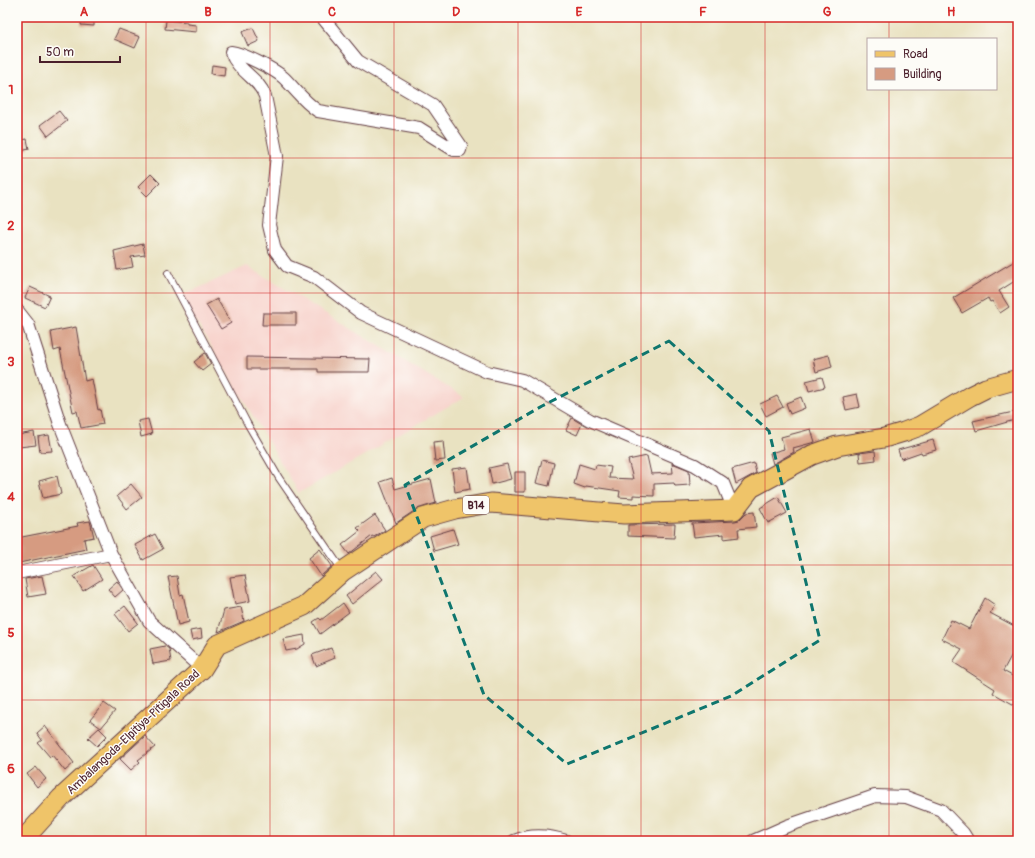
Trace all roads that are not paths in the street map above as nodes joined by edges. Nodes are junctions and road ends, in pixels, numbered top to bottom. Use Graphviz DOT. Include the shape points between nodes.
graph roads {
  1 [pos="322,17"];
  2 [pos="168,273"];
  3 [pos="17,310"];
  4 [pos="1018,379"];
  5 [pos="734,510"];
  6 [pos="111,554"];
  7 [pos="343,571"];
  8 [pos="17,573"];
  9 [pos="202,669"];
  10 [pos="22,841"];
  11 [pos="514,841"];
  12 [pos="566,841"];
  13 [pos="753,841"];
  14 [pos="968,841"];
  1 -- 5 [label="street" via="358,60 433,105 461,146 460,150 454,150 419,128 318,111 306,104 283,77 240,53 231,52 234,62 262,87 265,96 277,156 269,225 275,250 287,266 314,277 361,313 487,372 522,380 590,420 695,465 723,483"];
  2 -- 7 [label="lane" via="279,478"];
  3 -- 6 [label="street" via="28,324 60,424"];
  4 -- 5 [label="main road" via="986,388 920,426 904,432 837,446 812,455 751,488"];
  5 -- 7 [label="main road, Ambalangoda-Elpitiya-Pitigala Road / B14" via="624,514 491,503 423,518"];
  6 -- 8 [label="street"];
  6 -- 9 [label="street" via="149,621"];
  7 -- 9 [label="main road, Ambalangoda-Elpitiya-Pitigala Road / B14" via="304,606 217,645"];
  9 -- 10 [label="main road, Ambalangoda-Elpitiya-Pitigala Road / B14" via="61,798"];
  11 -- 12 [label="street" via="526,836 553,836"];
  13 -- 14 [label="street" via="787,826 875,796 906,797 941,810"];
}
